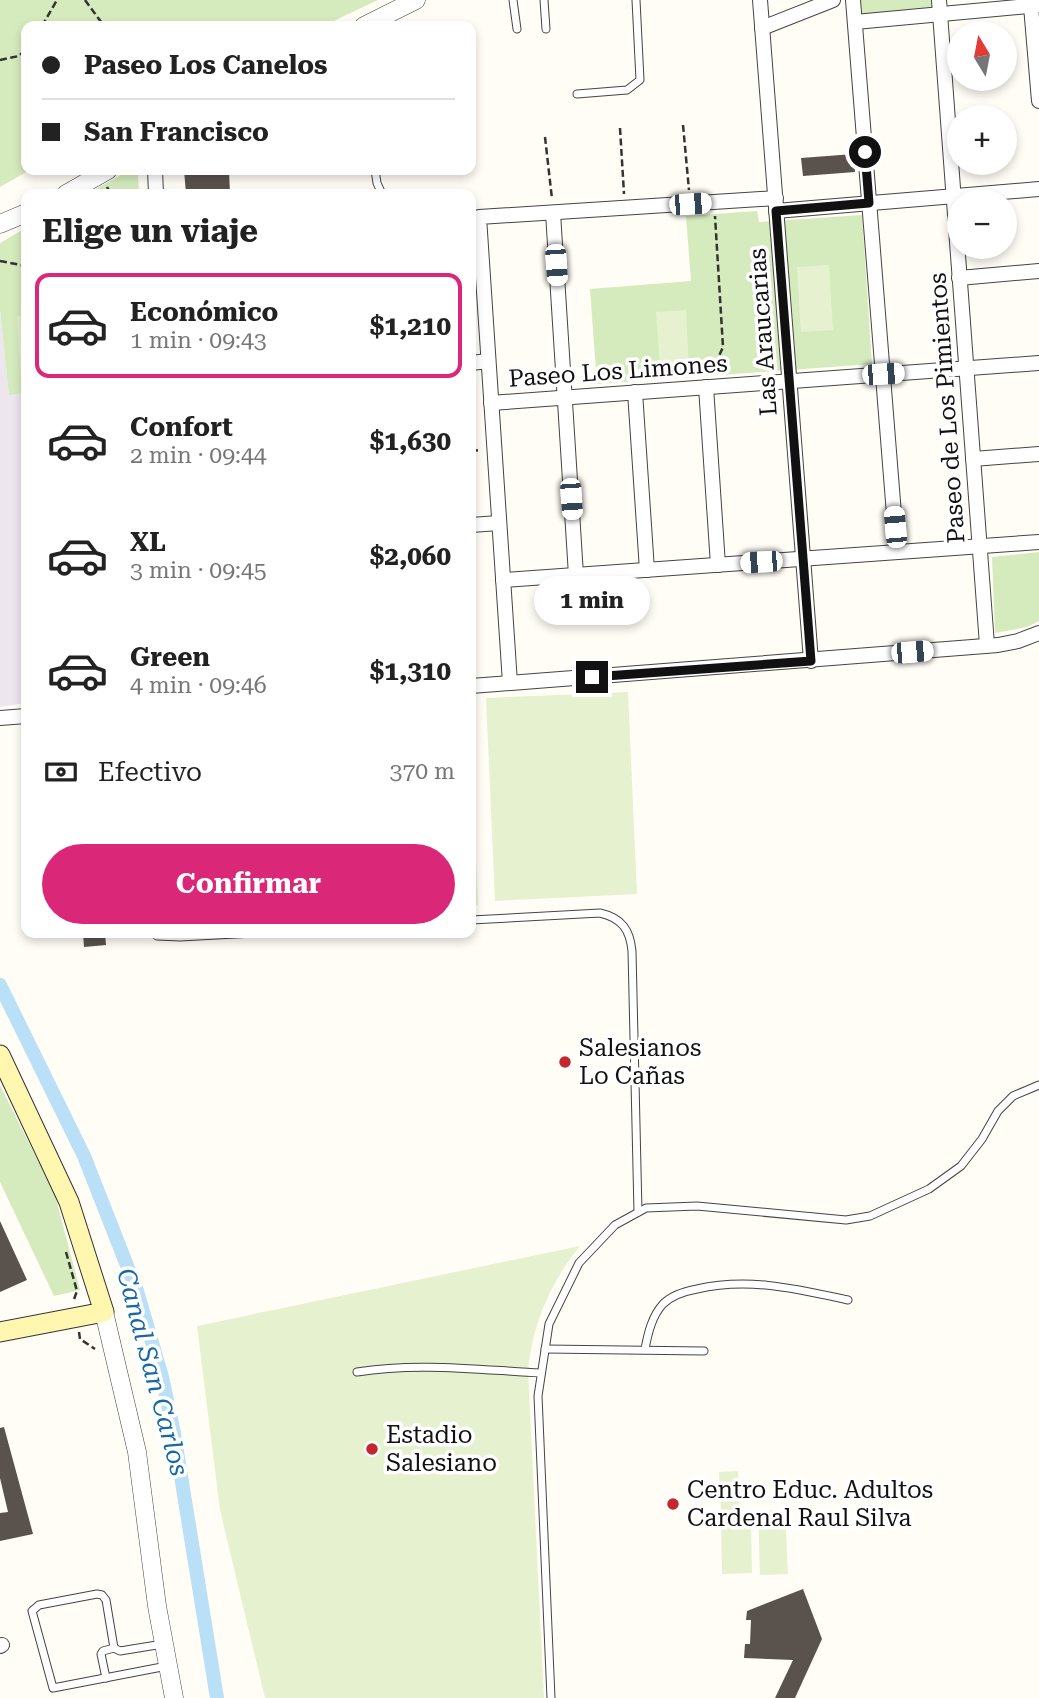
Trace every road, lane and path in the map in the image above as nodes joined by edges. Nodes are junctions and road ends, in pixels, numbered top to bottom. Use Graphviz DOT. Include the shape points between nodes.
graph roads {
  1 [pos="57,0"];
  2 [pos="85,0"];
  3 [pos="416,0"];
  4 [pos="513,0"];
  5 [pos="544,0"];
  6 [pos="636,0"];
  7 [pos="760,0"];
  8 [pos="834,0"];
  9 [pos="853,0"];
  10 [pos="1035,5"];
  11 [pos="939,7"];
  12 [pos="45,21"];
  13 [pos="100,21"];
  14 [pos="374,21"];
  15 [pos="855,22"];
  16 [pos="762,28"];
  17 [pos="516,29"];
  18 [pos="546,29"];
  19 [pos="21,55"];
  20 [pos="0,61"];
  21 [pos="577,94"];
  22 [pos="1039,102"];
  23 [pos="683,125"];
  24 [pos="620,128"];
  25 [pos="545,137"];
  26 [pos="99,175"];
  27 [pos="75,189"];
  28 [pos="953,189"];
  29 [pos="1039,189"];
  30 [pos="1017,191"];
  31 [pos="947,197"];
  32 [pos="714,202"];
  33 [pos="869,203"];
  34 [pos="690,204"];
  35 [pos="776,205"];
  36 [pos="624,208"];
  37 [pos="553,213"];
  38 [pos="21,216"];
  39 [pos="476,216"];
  40 [pos="0,224"];
  41 [pos="476,227"];
  42 [pos="959,259"];
  43 [pos="0,261"];
  44 [pos="21,265"];
  45 [pos="1039,271"];
  46 [pos="960,278"];
  47 [pos="488,361"];
  48 [pos="476,362"];
  49 [pos="1039,363"];
  50 [pos="967,368"];
  51 [pos="883,374"];
  52 [pos="790,380"];
  53 [pos="706,387"];
  54 [pos="635,392"];
  55 [pos="565,397"];
  56 [pos="491,403"];
  57 [pos="1039,454"];
  58 [pos="973,459"];
  59 [pos="499,523"];
  60 [pos="476,525"];
  61 [pos="1039,542"];
  62 [pos="980,547"];
  63 [pos="897,552"];
  64 [pos="804,559"];
  65 [pos="718,565"];
  66 [pos="647,570"];
  67 [pos="576,575"];
  68 [pos="503,580"];
  69 [pos="1039,632"];
  70 [pos="987,645"];
  71 [pos="811,661"];
  72 [pos="510,684"];
  73 [pos="476,686"];
  74 [pos="21,716"];
  75 [pos="0,718"];
  76 [pos="476,920"];
  77 [pos="0,1055"];
  78 [pos="1039,1085"];
  79 [pos="638,1212"];
  80 [pos="848,1300"];
  81 [pos="104,1312"];
  82 [pos="0,1332"];
  83 [pos="545,1349"];
  84 [pos="645,1349"];
  85 [pos="704,1351"];
  86 [pos="357,1372"];
  87 [pos="541,1373"];
  88 [pos="163,1644"];
  89 [pos="114,1648"];
  90 [pos="167,1666"];
  91 [pos="106,1678"];
  92 [pos="174,1698"];
  93 [pos="551,1698"];
  1 -- 12 [label="path"];
  2 -- 13 [label="path"];
  3 -- 14 [label="street"];
  4 -- 17 [label="lane"];
  5 -- 18 [label="lane"];
  6 -- 21 [label="lane" via="640,80 627,90"];
  7 -- 16 [label="street, Las Araucarias"];
  8 -- 16 [label="street"];
  9 -- 15 [label="street"];
  10 -- 11 [label="street"];
  10 -- 22 [label="street"];
  11 -- 15 [label="street"];
  11 -- 28 [label="street, Paseo de Los Pimientos"];
  15 -- 33 [label="street"];
  16 -- 35 [label="street, Las Araucarias"];
  19 -- 20 [label="path"];
  23 -- 34 [label="path"];
  24 -- 36 [label="path"];
  25 -- 37 [label="path"];
  26 -- 27 [label="street"];
  29 -- 30 [label="street"];
  31 -- 33 [label="street"];
  32 -- 34 [label="street"];
  32 -- 35 [label="street"];
  32 -- 53 [label="path" via="723,347"];
  33 -- 35 [label="street"];
  33 -- 51 [label="street"];
  34 -- 36 [label="street"];
  35 -- 52 [label="street, Las Araucarias"];
  36 -- 37 [label="street"];
  37 -- 39 [label="street"];
  37 -- 55 [label="street"];
  38 -- 40 [label="street"];
  41 -- 47 [label="street"];
  42 -- 46 [label="street, Paseo de Los Pimientos"];
  43 -- 44 [label="path"];
  45 -- 46 [label="street"];
  46 -- 50 [label="street, Paseo de Los Pimientos"];
  47 -- 48 [label="street"];
  47 -- 56 [label="street"];
  49 -- 50 [label="street, Paseo Los Limones"];
  50 -- 51 [label="street, Paseo Los Limones"];
  50 -- 58 [label="street, Paseo de Los Pimientos"];
  51 -- 52 [label="street, Paseo Los Limones"];
  51 -- 63 [label="street"];
  52 -- 53 [label="street, Paseo Los Limones"];
  52 -- 64 [label="street, Las Araucarias"];
  53 -- 54 [label="street, Paseo Los Limones"];
  53 -- 65 [label="street"];
  54 -- 55 [label="street, Paseo Los Limones"];
  54 -- 66 [label="street"];
  55 -- 56 [label="street, Paseo Los Limones"];
  55 -- 67 [label="street"];
  56 -- 59 [label="street"];
  57 -- 58 [label="street"];
  58 -- 62 [label="street, Paseo de Los Pimientos"];
  59 -- 60 [label="street"];
  59 -- 68 [label="street"];
  61 -- 62 [label="street"];
  62 -- 63 [label="street"];
  62 -- 70 [label="street, Paseo de Los Pimientos"];
  63 -- 64 [label="street"];
  64 -- 65 [label="street"];
  64 -- 71 [label="street, Las Araucarias"];
  65 -- 66 [label="street"];
  66 -- 67 [label="street"];
  67 -- 68 [label="street"];
  68 -- 72 [label="street"];
  69 -- 70 [label="street" via="1018,641"];
  70 -- 71 [label="street"];
  71 -- 72 [label="street"];
  72 -- 73 [label="street"];
  74 -- 75 [label="street"];
  76 -- 79 [label="lane" via="600,913 626,927 632,951"];
  77 -- 81 [label="main road" via="69,1202"];
  78 -- 79 [label="lane" via="1005,1104 961,1166 929,1189 870,1216 846,1220 697,1206"];
  79 -- 83 [label="lane" via="615,1225 579,1263 549,1324"];
  80 -- 84 [label="lane" via="756,1283 686,1291 662,1305"];
  81 -- 82 [label="main road"];
  81 -- 88 [label="street" via="137,1452"];
  83 -- 84 [label="lane"];
  83 -- 87 [label="lane"];
  84 -- 85 [label="lane"];
  86 -- 87 [label="lane" via="412,1367"];
  87 -- 93 [label="lane" via="538,1396"];
  88 -- 89 [label="lane"];
  88 -- 90 [label="street"];
  89 -- 91 [label="lane" via="101,1654"];
  89 -- 91 [label="lane" via="102,1595 38,1605 32,1611 53,1688"];
  90 -- 91 [label="lane"];
  90 -- 92 [label="street"];
}
